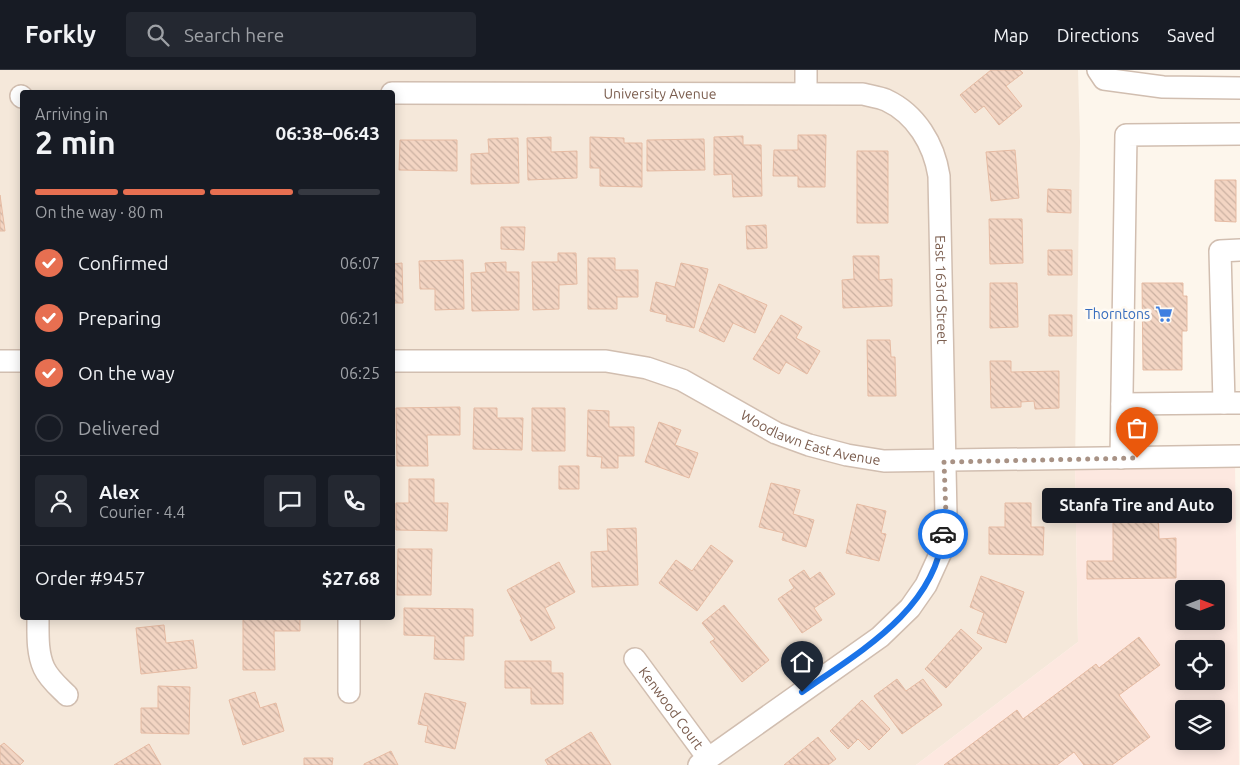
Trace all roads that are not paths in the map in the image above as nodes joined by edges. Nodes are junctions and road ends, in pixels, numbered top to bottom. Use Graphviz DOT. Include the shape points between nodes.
graph roads {
  1 [pos="806,70"];
  2 [pos="1098,70"];
  3 [pos="1240,88"];
  4 [pos="395,93"];
  5 [pos="806,93"];
  6 [pos="917,124"];
  7 [pos="1240,134"];
  8 [pos="1240,250"];
  9 [pos="0,361"];
  10 [pos="20,361"];
  11 [pos="395,361"];
  12 [pos="1232,403"];
  13 [pos="1122,404"];
  14 [pos="1240,456"];
  15 [pos="1121,458"];
  16 [pos="944,462"];
  17 [pos="38,620"];
  18 [pos="349,620"];
  19 [pos="635,659"];
  20 [pos="349,692"];
  21 [pos="67,695"];
  22 [pos="704,762"];
  1 -- 5 [label="street"];
  2 -- 3 [label="street" via="1104,79 1163,87"];
  4 -- 5 [label="street, University Avenue"];
  5 -- 6 [label="street, University Avenue" via="863,94 884,99 903,110"];
  6 -- 16 [label="street, East 163rd Street" via="937,160 939,176"];
  7 -- 13 [label="street" via="1126,134"];
  8 -- 12 [label="street" via="1220,251"];
  9 -- 10 [label="street"];
  11 -- 16 [label="street, Woodlawn East Avenue" via="606,361 646,368 682,380 776,433 809,445 884,461"];
  12 -- 13 [label="street"];
  13 -- 15 [label="street"];
  14 -- 15 [label="street, Woodlawn East Avenue"];
  15 -- 16 [label="street, Woodlawn East Avenue"];
  16 -- 22 [label="street, East 163rd Street" via="946,516 941,552 926,585 910,608 880,637"];
  17 -- 21 [label="street" via="44,668"];
  18 -- 20 [label="street"];
  19 -- 22 [label="street, Kenwood Court"];
}
